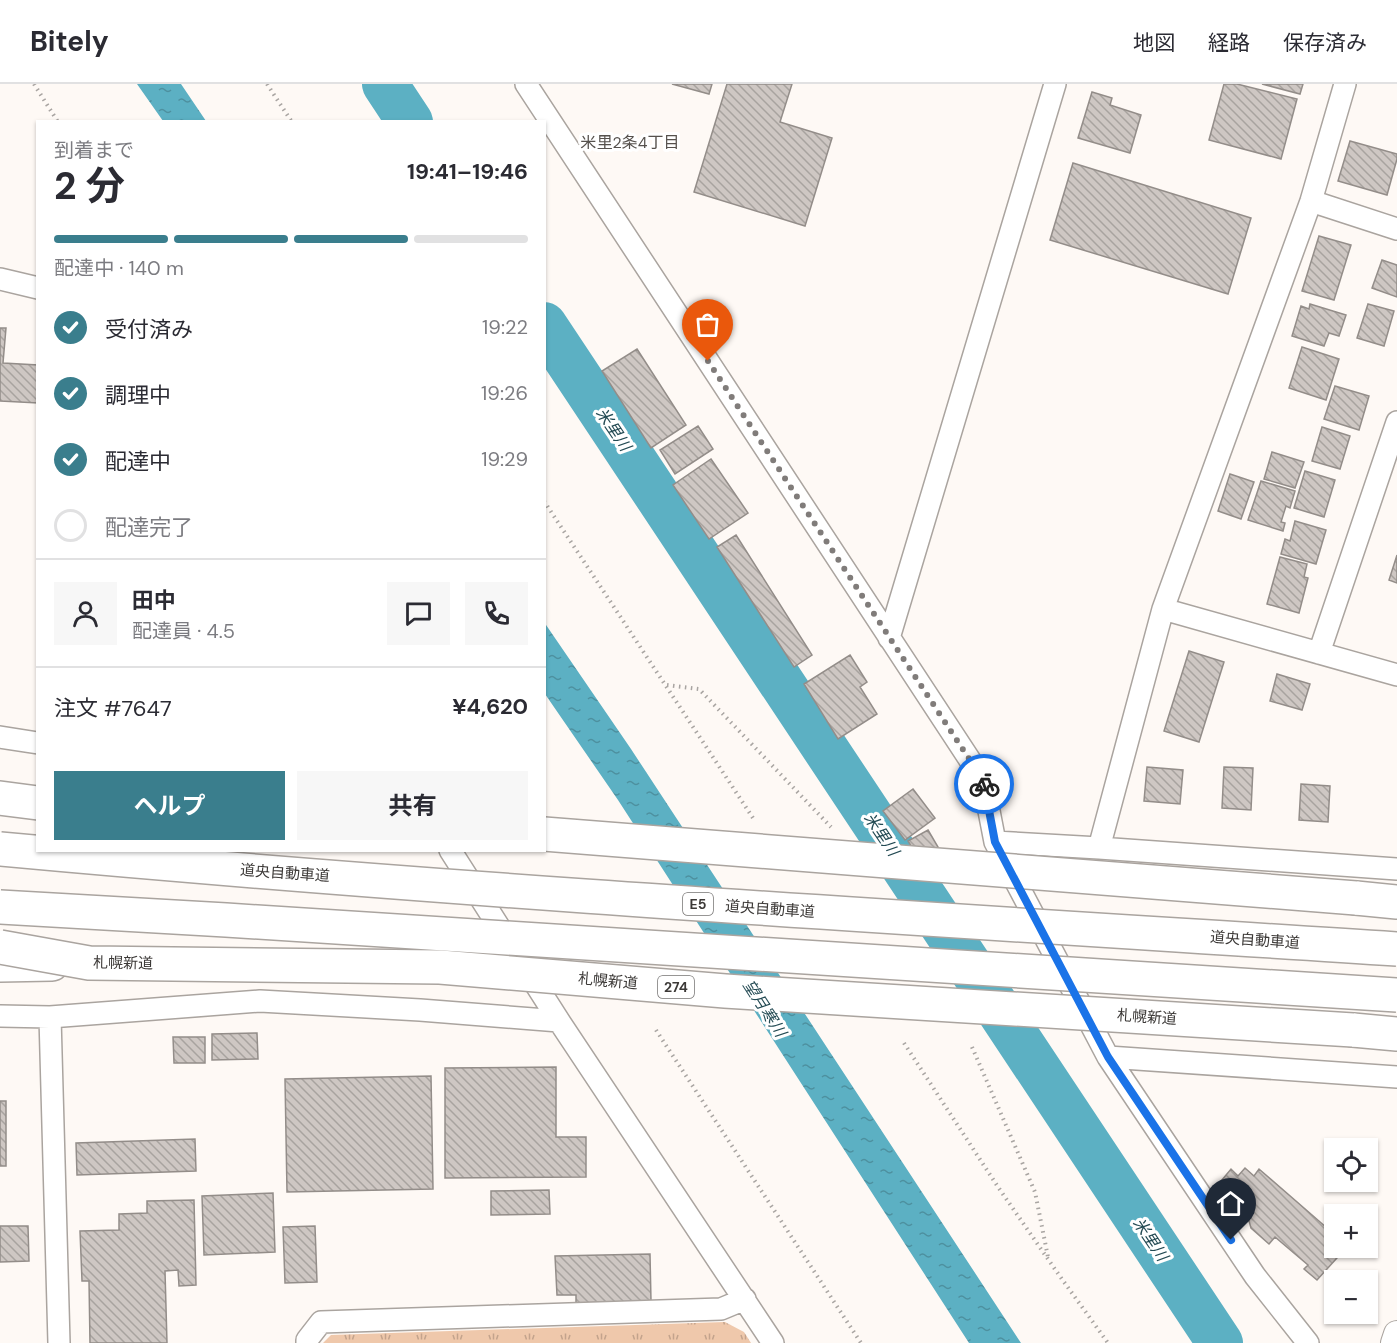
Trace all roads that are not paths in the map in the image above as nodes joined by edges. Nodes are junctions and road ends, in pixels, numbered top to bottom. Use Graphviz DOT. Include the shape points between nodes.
graph roads {
  1 [pos="526,84"];
  2 [pos="1055,84"];
  3 [pos="1345,84"];
  4 [pos="1311,201"];
  5 [pos="1397,229"];
  6 [pos="0,279"];
  7 [pos="36,288"];
  8 [pos="1397,422"];
  9 [pos="1163,609"];
  10 [pos="889,638"];
  11 [pos="1319,654"];
  12 [pos="1397,675"];
  13 [pos="0,737"];
  14 [pos="36,743"];
  15 [pos="0,798"];
  16 [pos="0,805"];
  17 [pos="36,805"];
  18 [pos="36,805"];
  19 [pos="546,834"];
  20 [pos="995,842"];
  21 [pos="1099,848"];
  22 [pos="0,849"];
  23 [pos="451,852"];
  24 [pos="1397,868"];
  25 [pos="1397,902"];
  26 [pos="0,907"];
  27 [pos="0,947"];
  28 [pos="1397,949"];
  29 [pos="89,963"];
  30 [pos="0,965"];
  31 [pos="1397,995"];
  32 [pos="0,1016"];
  33 [pos="50,1017"];
  34 [pos="559,1021"];
  35 [pos="1397,1034"];
  36 [pos="1108,1057"];
  37 [pos="1397,1077"];
  38 [pos="745,1299"];
  39 [pos="1397,1334"];
  40 [pos="59,1343"];
  41 [pos="307,1343"];
  42 [pos="773,1343"];
  43 [pos="1308,1343"];
  44 [pos="1394,1343"];
  1 -- 10 [label="street"];
  2 -- 10 [label="street"];
  3 -- 4 [label="street"];
  4 -- 5 [label="street"];
  4 -- 9 [label="street"];
  6 -- 7 [label="street"];
  8 -- 11 [label="street"];
  9 -- 11 [label="street"];
  9 -- 21 [label="street"];
  10 -- 20 [label="street" via="983,780"];
  11 -- 12 [label="street"];
  13 -- 14 [label="street"];
  15 -- 17 [label="highway"];
  16 -- 18 [label="highway"];
  19 -- 25 [label="highway, bridge"];
  20 -- 21 [label="street"];
  20 -- 36 [label="street"];
  21 -- 24 [label="street"];
  22 -- 28 [label="highway, 道央自動車道 / E5, bridge" via="659,902"];
  23 -- 34 [label="street"];
  26 -- 31 [label="highway, bridge"];
  27 -- 29 [label="highway, 札幌新道 / 274, bridge"];
  29 -- 30 [label="highway, bridge"];
  29 -- 35 [label="highway, 札幌新道 / 274, bridge" via="440,967 725,991"];
  32 -- 33 [label="street"];
  33 -- 34 [label="street" via="260,1001"];
  33 -- 40 [label="street"];
  34 -- 38 [label="street"];
  36 -- 37 [label="street"];
  36 -- 43 [label="street" via="1255,1276"];
  38 -- 41 [label="street" via="722,1309 321,1322"];
  38 -- 42 [label="street"];
  39 -- 44 [label="street"];
}
